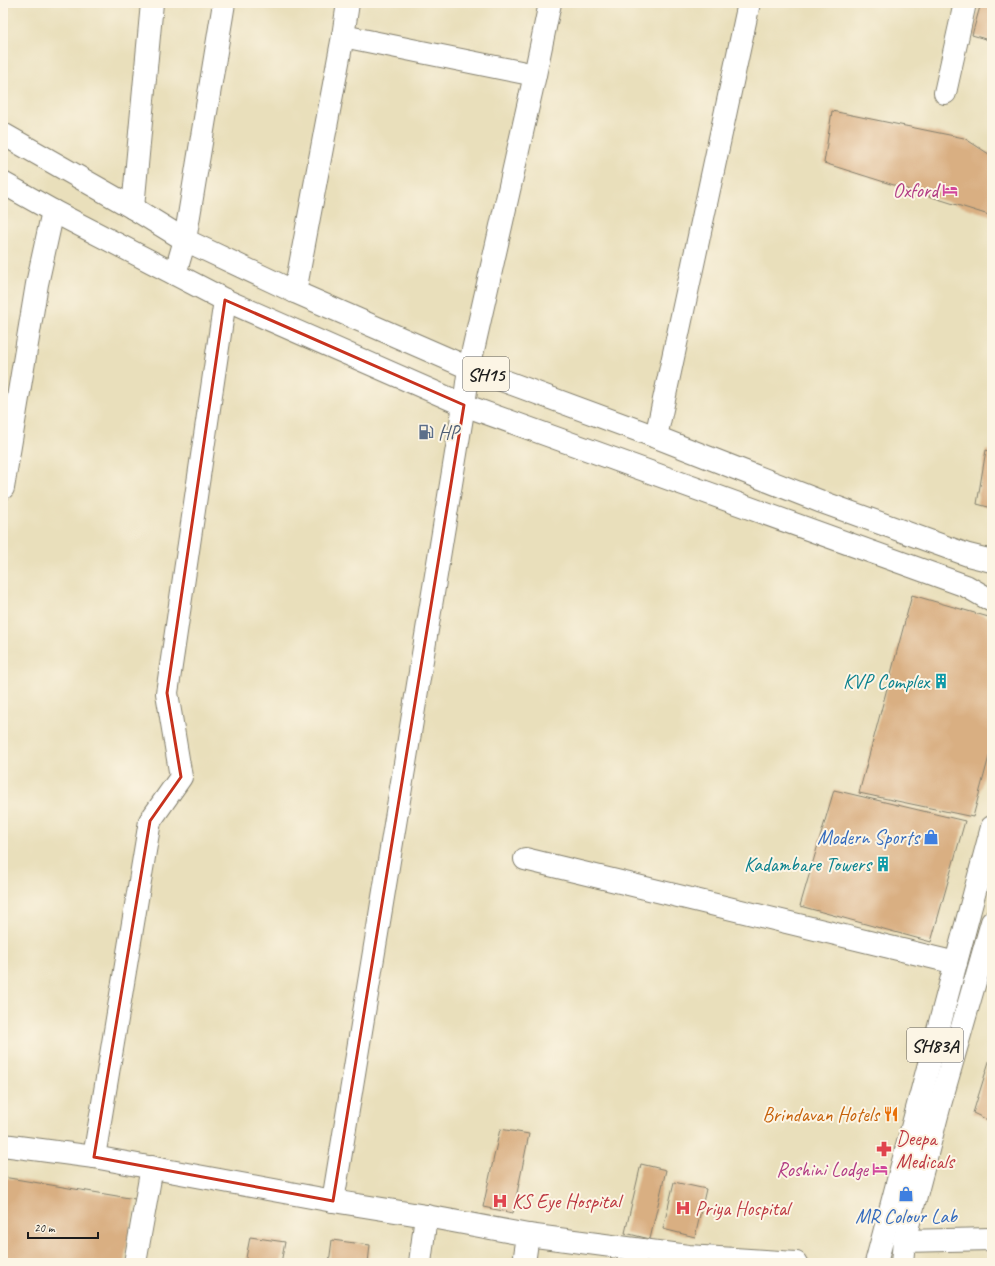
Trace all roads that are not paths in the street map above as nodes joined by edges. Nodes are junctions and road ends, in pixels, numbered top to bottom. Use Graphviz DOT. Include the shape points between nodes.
graph roads {
  1 [pos="152,3"];
  2 [pos="224,3"];
  3 [pos="348,3"];
  4 [pos="550,3"];
  5 [pos="749,3"];
  6 [pos="965,3"];
  7 [pos="343,36"];
  8 [pos="535,75"];
  9 [pos="945,93"];
  10 [pos="3,134"];
  11 [pos="3,183"];
  12 [pos="133,208"];
  13 [pos="53,211"];
  14 [pos="185,240"];
  15 [pos="175,274"];
  16 [pos="295,292"];
  17 [pos="225,300"];
  18 [pos="469,368"];
  19 [pos="464,405"];
  20 [pos="656,437"];
  21 [pos="3,488"];
  22 [pos="992,561"];
  23 [pos="992,601"];
  24 [pos="992,827"];
  25 [pos="525,859"];
  26 [pos="992,922"];
  27 [pos="956,963"];
  28 [pos="3,1145"];
  29 [pos="94,1157"];
  30 [pos="152,1167"];
  31 [pos="333,1202"];
  32 [pos="426,1216"];
  33 [pos="528,1235"];
  34 [pos="992,1239"];
  35 [pos="904,1241"];
  36 [pos="135,1263"];
  37 [pos="420,1263"];
  38 [pos="524,1263"];
  39 [pos="796,1263"];
  40 [pos="876,1263"];
  41 [pos="902,1263"];
  1 -- 12 [label="street"];
  2 -- 14 [label="street"];
  3 -- 7 [label="street"];
  4 -- 8 [label="street"];
  5 -- 20 [label="street"];
  6 -- 9 [label="street"];
  7 -- 8 [label="street"];
  7 -- 16 [label="street"];
  8 -- 18 [label="street"];
  10 -- 12 [label="street, SH15"];
  11 -- 13 [label="street, SH15"];
  12 -- 14 [label="street, SH15"];
  13 -- 15 [label="street, SH15"];
  13 -- 21 [label="street" via="37,284"];
  14 -- 15 [label="street"];
  14 -- 16 [label="street, SH15"];
  15 -- 17 [label="street, SH15"];
  16 -- 18 [label="street, SH15"];
  17 -- 19 [label="street, SH15"];
  17 -- 29 [label="street" via="167,693 181,777 150,821"];
  18 -- 19 [label="street"];
  18 -- 20 [label="street, SH15"];
  19 -- 23 [label="street, SH15" via="966,586"];
  19 -- 31 [label="street"];
  20 -- 22 [label="street, SH15" via="822,502 968,555"];
  24 -- 27 [label="street, SH83A"];
  25 -- 27 [label="street"];
  26 -- 35 [label="street, SH83A"];
  27 -- 40 [label="street, SH83A"];
  28 -- 29 [label="street"];
  29 -- 30 [label="street"];
  30 -- 31 [label="street"];
  30 -- 36 [label="street"];
  31 -- 32 [label="street"];
  32 -- 33 [label="street"];
  32 -- 37 [label="street"];
  33 -- 38 [label="street"];
  33 -- 39 [label="street" via="688,1256"];
  34 -- 35 [label="street"];
  35 -- 41 [label="street, SH83A"];
}
